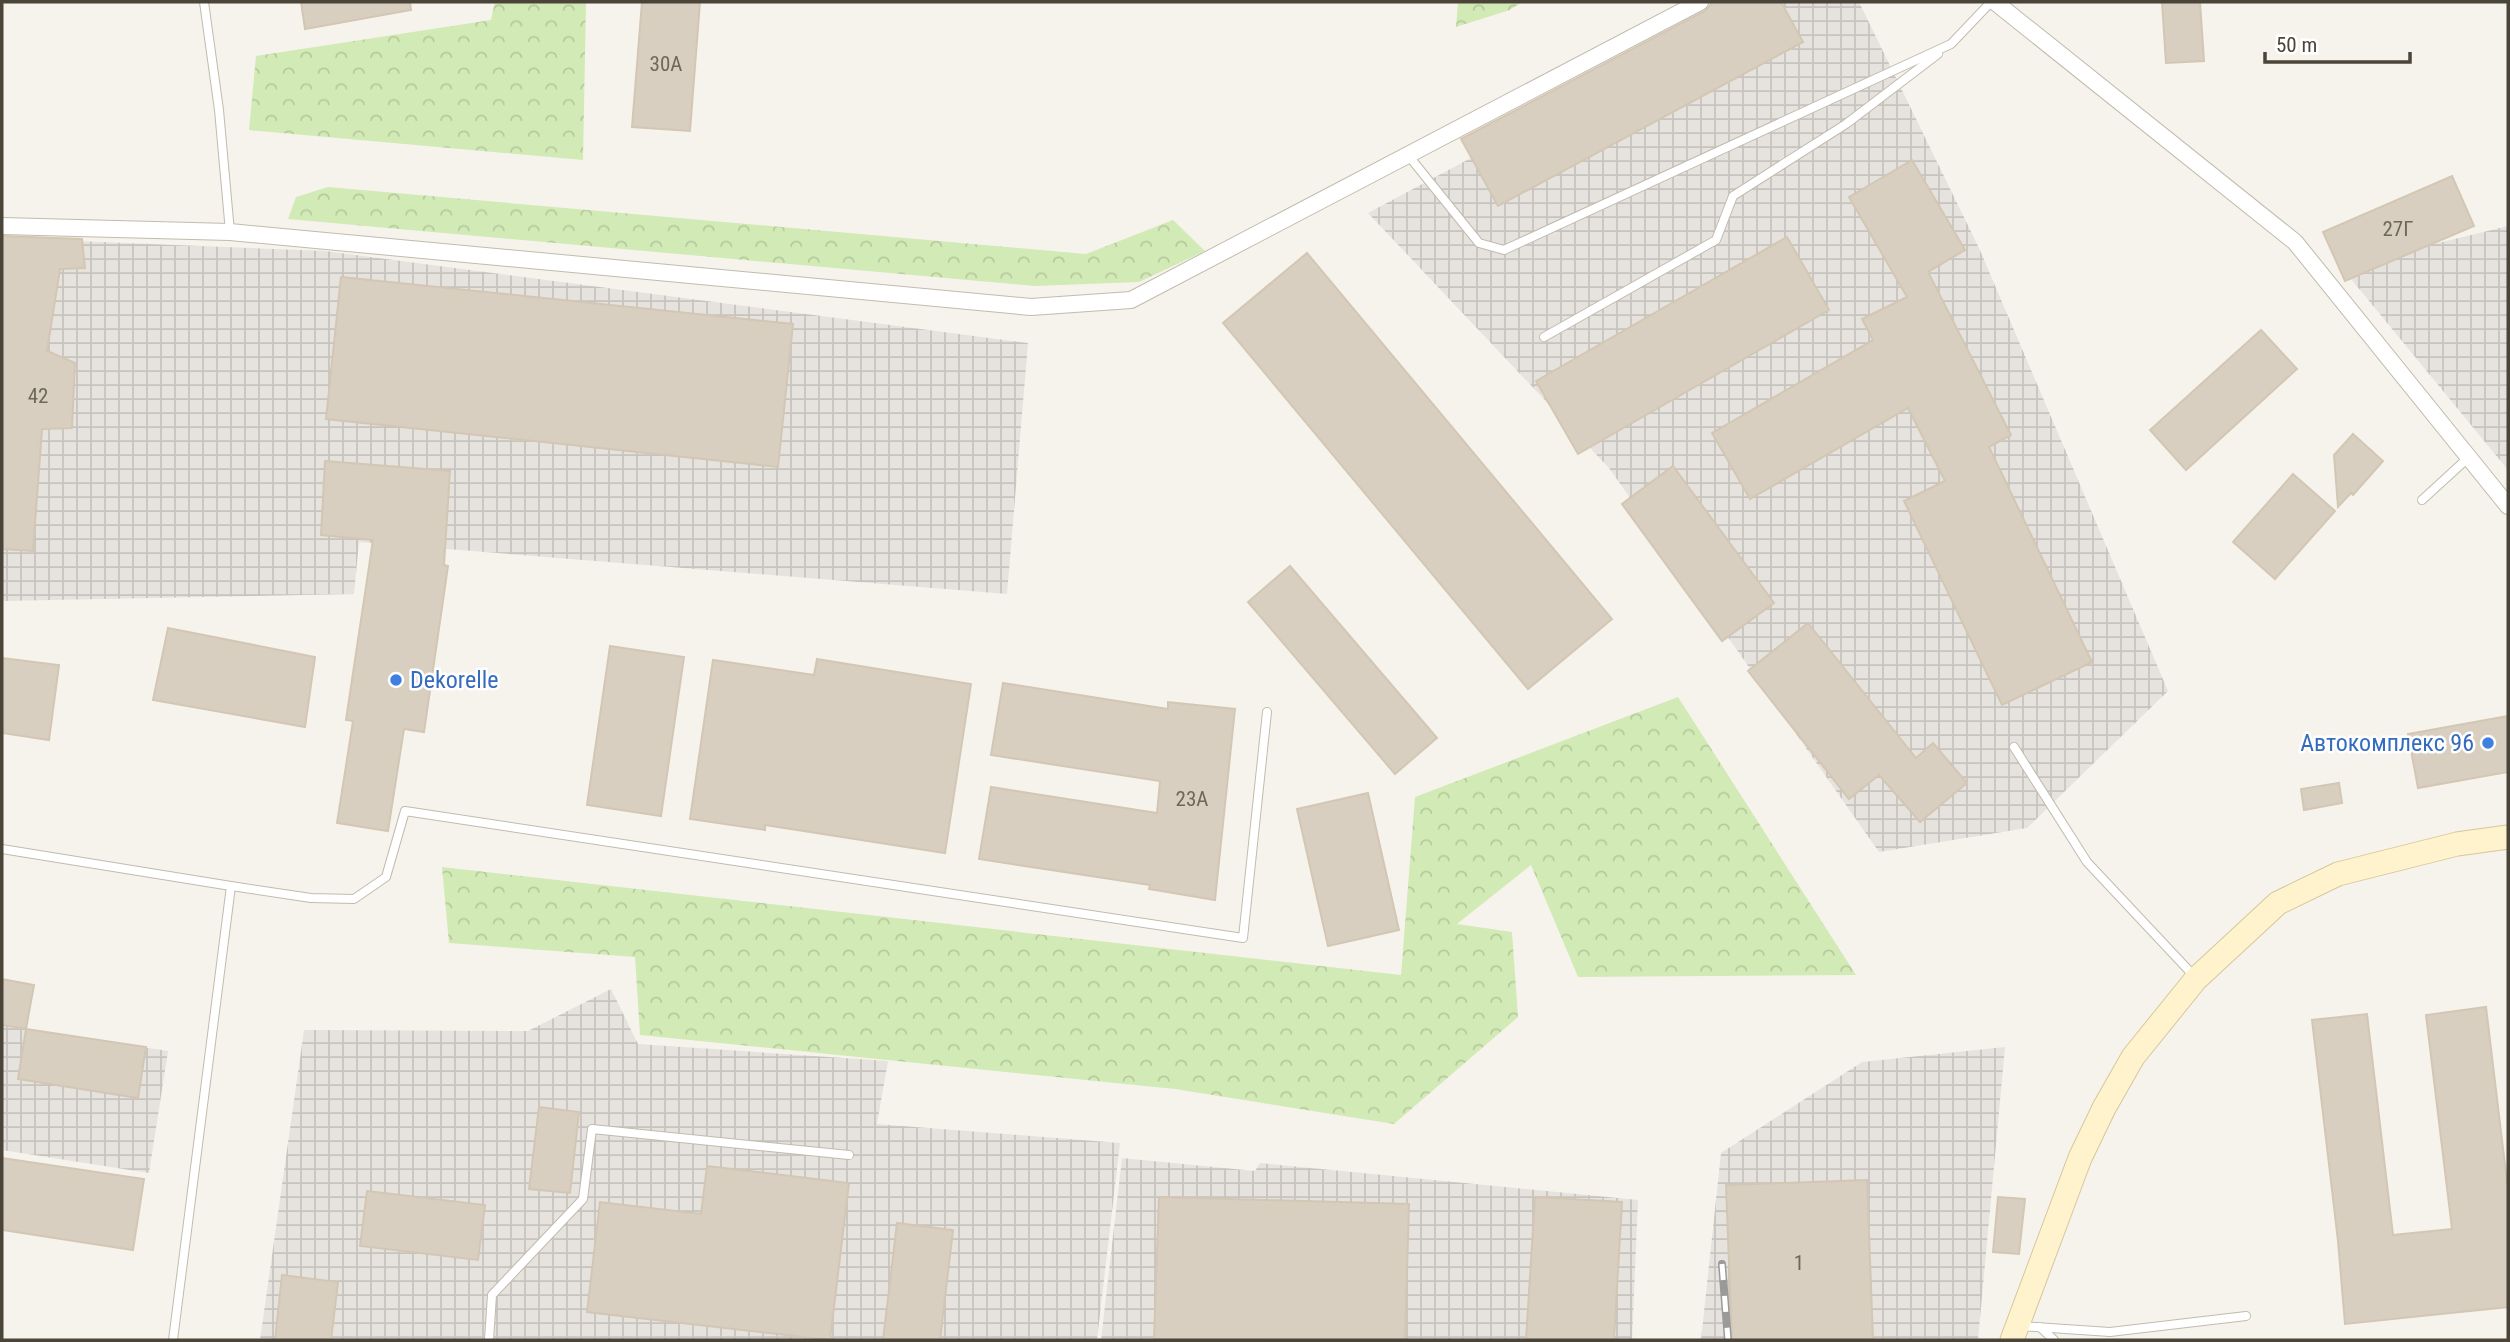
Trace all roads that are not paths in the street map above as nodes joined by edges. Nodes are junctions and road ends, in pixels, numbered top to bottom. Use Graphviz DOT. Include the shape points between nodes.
graph roads {
  1 [pos="204,2"];
  2 [pos="1700,2"];
  3 [pos="1993,2"];
  4 [pos="1951,44"];
  5 [pos="1408,155"];
  6 [pos="2,226"];
  7 [pos="230,232"];
  8 [pos="1544,337"];
  9 [pos="2469,457"];
  10 [pos="2422,500"];
  11 [pos="2508,506"];
  12 [pos="1268,712"];
  13 [pos="2014,747"];
  14 [pos="2508,837"];
  15 [pos="2,849"];
  16 [pos="231,886"];
  17 [pos="2196,979"];
  18 [pos="849,1154"];
  19 [pos="2246,1316"];
  20 [pos="2040,1327"];
  21 [pos="2014,1333"];
  22 [pos="173,1340"];
  23 [pos="489,1340"];
  24 [pos="2054,1340"];
  1 -- 7 [label="lane"];
  2 -- 5 [label="street"];
  3 -- 4 [label="lane"];
  3 -- 9 [label="street" via="2295,242"];
  4 -- 5 [label="lane" via="1504,250 1479,243"];
  4 -- 8 [label="lane" via="1846,124 1732,196 1716,240"];
  5 -- 7 [label="street" via="1131,300 1031,307"];
  6 -- 7 [label="street"];
  9 -- 10 [label="lane"];
  9 -- 11 [label="street"];
  12 -- 16 [label="lane" via="1243,938 405,811 386,877 354,899 311,898"];
  13 -- 17 [label="lane" via="2087,862"];
  14 -- 17 [label="street" via="2457,844 2338,874 2278,903"];
  15 -- 16 [label="lane"];
  16 -- 22 [label="lane"];
  17 -- 21 [label="street" via="2133,1057 2104,1108 2080,1158"];
  18 -- 23 [label="lane" via="592,1129 583,1199 492,1295"];
  19 -- 20 [label="lane" via="2110,1332"];
  20 -- 21 [label="lane"];
  20 -- 24 [label="lane"];
}
